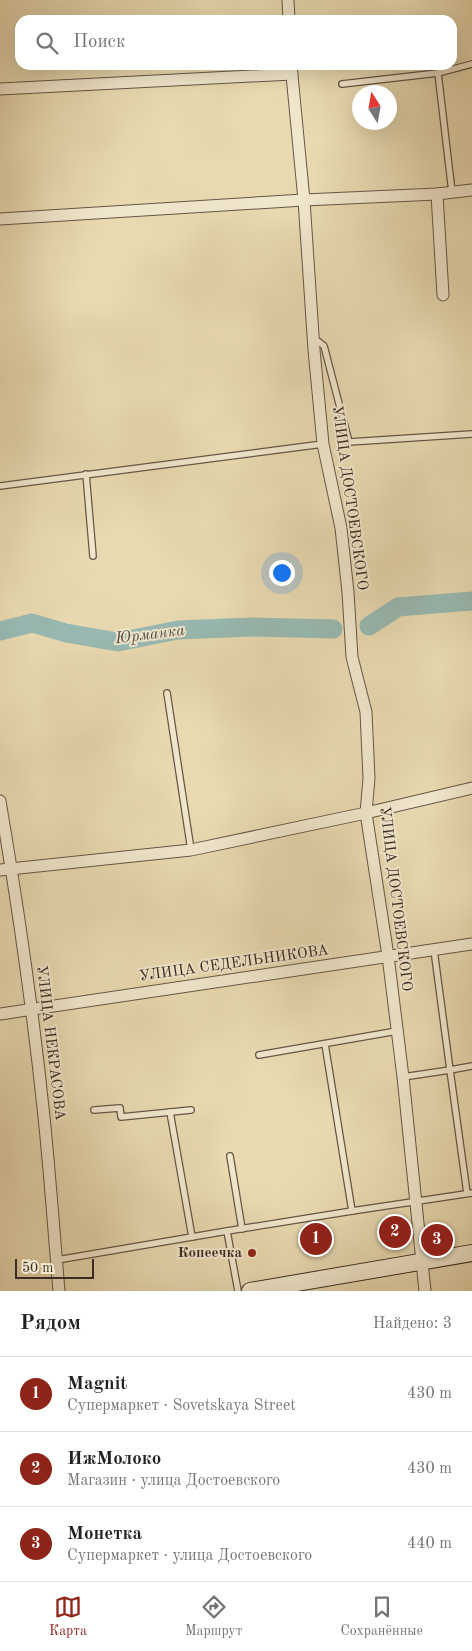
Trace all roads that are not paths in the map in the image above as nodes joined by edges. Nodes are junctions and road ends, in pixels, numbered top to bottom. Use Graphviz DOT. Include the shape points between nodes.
graph roads {
  1 [pos="288,0"];
  2 [pos="289,15"];
  3 [pos="472,64"];
  4 [pos="457,68"];
  5 [pos="277,70"];
  6 [pos="292,70"];
  7 [pos="452,70"];
  8 [pos="438,74"];
  9 [pos="342,84"];
  10 [pos="0,89"];
  11 [pos="472,190"];
  12 [pos="452,192"];
  13 [pos="437,194"];
  14 [pos="304,200"];
  15 [pos="0,219"];
  16 [pos="443,295"];
  17 [pos="313,338"];
  18 [pos="472,434"];
  19 [pos="323,444"];
  20 [pos="86,474"];
  21 [pos="0,486"];
  22 [pos="93,556"];
  23 [pos="167,693"];
  24 [pos="472,788"];
  25 [pos="0,801"];
  26 [pos="366,813"];
  27 [pos="190,850"];
  28 [pos="6,869"];
  29 [pos="472,944"];
  30 [pos="434,950"];
  31 [pos="388,956"];
  32 [pos="31,1009"];
  33 [pos="0,1014"];
  34 [pos="397,1031"];
  35 [pos="325,1044"];
  36 [pos="259,1054"];
  37 [pos="472,1066"];
  38 [pos="450,1070"];
  39 [pos="403,1077"];
  40 [pos="94,1110"];
  41 [pos="191,1110"];
  42 [pos="170,1112"];
  43 [pos="230,1156"];
  44 [pos="469,1193"];
  45 [pos="415,1202"];
  46 [pos="352,1211"];
  47 [pos="242,1229"];
  48 [pos="227,1231"];
  49 [pos="192,1237"];
  50 [pos="472,1253"];
  51 [pos="57,1260"];
  52 [pos="422,1262"];
  53 [pos="60,1291"];
  54 [pos="238,1291"];
  55 [pos="250,1291"];
  56 [pos="425,1291"];
  1 -- 2 [label="street"];
  3 -- 4 [label="lane"];
  5 -- 10 [label="street"];
  6 -- 14 [label="street, УЛИЦА ДОСТОЕВСКОГО"];
  7 -- 8 [label="lane"];
  8 -- 9 [label="lane"];
  8 -- 12 [label="lane"];
  11 -- 12 [label="street"];
  12 -- 13 [label="street"];
  13 -- 14 [label="street"];
  13 -- 16 [label="street"];
  14 -- 15 [label="street"];
  14 -- 17 [label="street, УЛИЦА ДОСТОЕВСКОГО"];
  17 -- 18 [label="lane" via="324,346 349,442"];
  17 -- 19 [label="street, УЛИЦА ДОСТОЕВСКОГО"];
  19 -- 20 [label="lane"];
  19 -- 26 [label="street, УЛИЦА ДОСТОЕВСКОГО" via="341,528 352,657 366,712 369,778"];
  20 -- 21 [label="lane"];
  20 -- 22 [label="lane"];
  23 -- 27 [label="lane"];
  24 -- 26 [label="street"];
  25 -- 28 [label="street, УЛИЦА НЕКРАСОВА"];
  26 -- 27 [label="street"];
  26 -- 31 [label="street, УЛИЦА ДОСТОЕВСКОГО"];
  27 -- 28 [label="street"];
  28 -- 32 [label="street, УЛИЦА НЕКРАСОВА"];
  29 -- 30 [label="street, УЛИЦА СЕДЕЛЬНИКОВА"];
  30 -- 31 [label="street, УЛИЦА СЕДЕЛЬНИКОВА"];
  30 -- 38 [label="lane"];
  31 -- 32 [label="street, УЛИЦА СЕДЕЛЬНИКОВА"];
  31 -- 34 [label="street, УЛИЦА ДОСТОЕВСКОГО"];
  32 -- 33 [label="street, УЛИЦА СЕДЕЛЬНИКОВА"];
  32 -- 51 [label="street, УЛИЦА НЕКРАСОВА"];
  34 -- 35 [label="lane"];
  34 -- 39 [label="street, УЛИЦА ДОСТОЕВСКОГО"];
  35 -- 36 [label="lane"];
  35 -- 46 [label="lane"];
  37 -- 38 [label="lane"];
  38 -- 39 [label="lane"];
  38 -- 44 [label="lane"];
  39 -- 45 [label="street, УЛИЦА ДОСТОЕВСКОГО"];
  40 -- 42 [label="lane" via="120,1108 121,1117"];
  41 -- 42 [label="lane"];
  42 -- 49 [label="lane"];
  43 -- 47 [label="lane"];
  44 -- 45 [label="lane"];
  45 -- 46 [label="lane"];
  45 -- 52 [label="street, УЛИЦА ДОСТОЕВСКОГО"];
  46 -- 47 [label="lane"];
  47 -- 48 [label="lane"];
  48 -- 49 [label="lane"];
  48 -- 54 [label="lane"];
  49 -- 51 [label="lane"];
  50 -- 52 [label="main road"];
  51 -- 53 [label="street, УЛИЦА НЕКРАСОВА"];
  52 -- 55 [label="main road"];
  52 -- 56 [label="street, УЛИЦА ДОСТОЕВСКОГО"];
}
